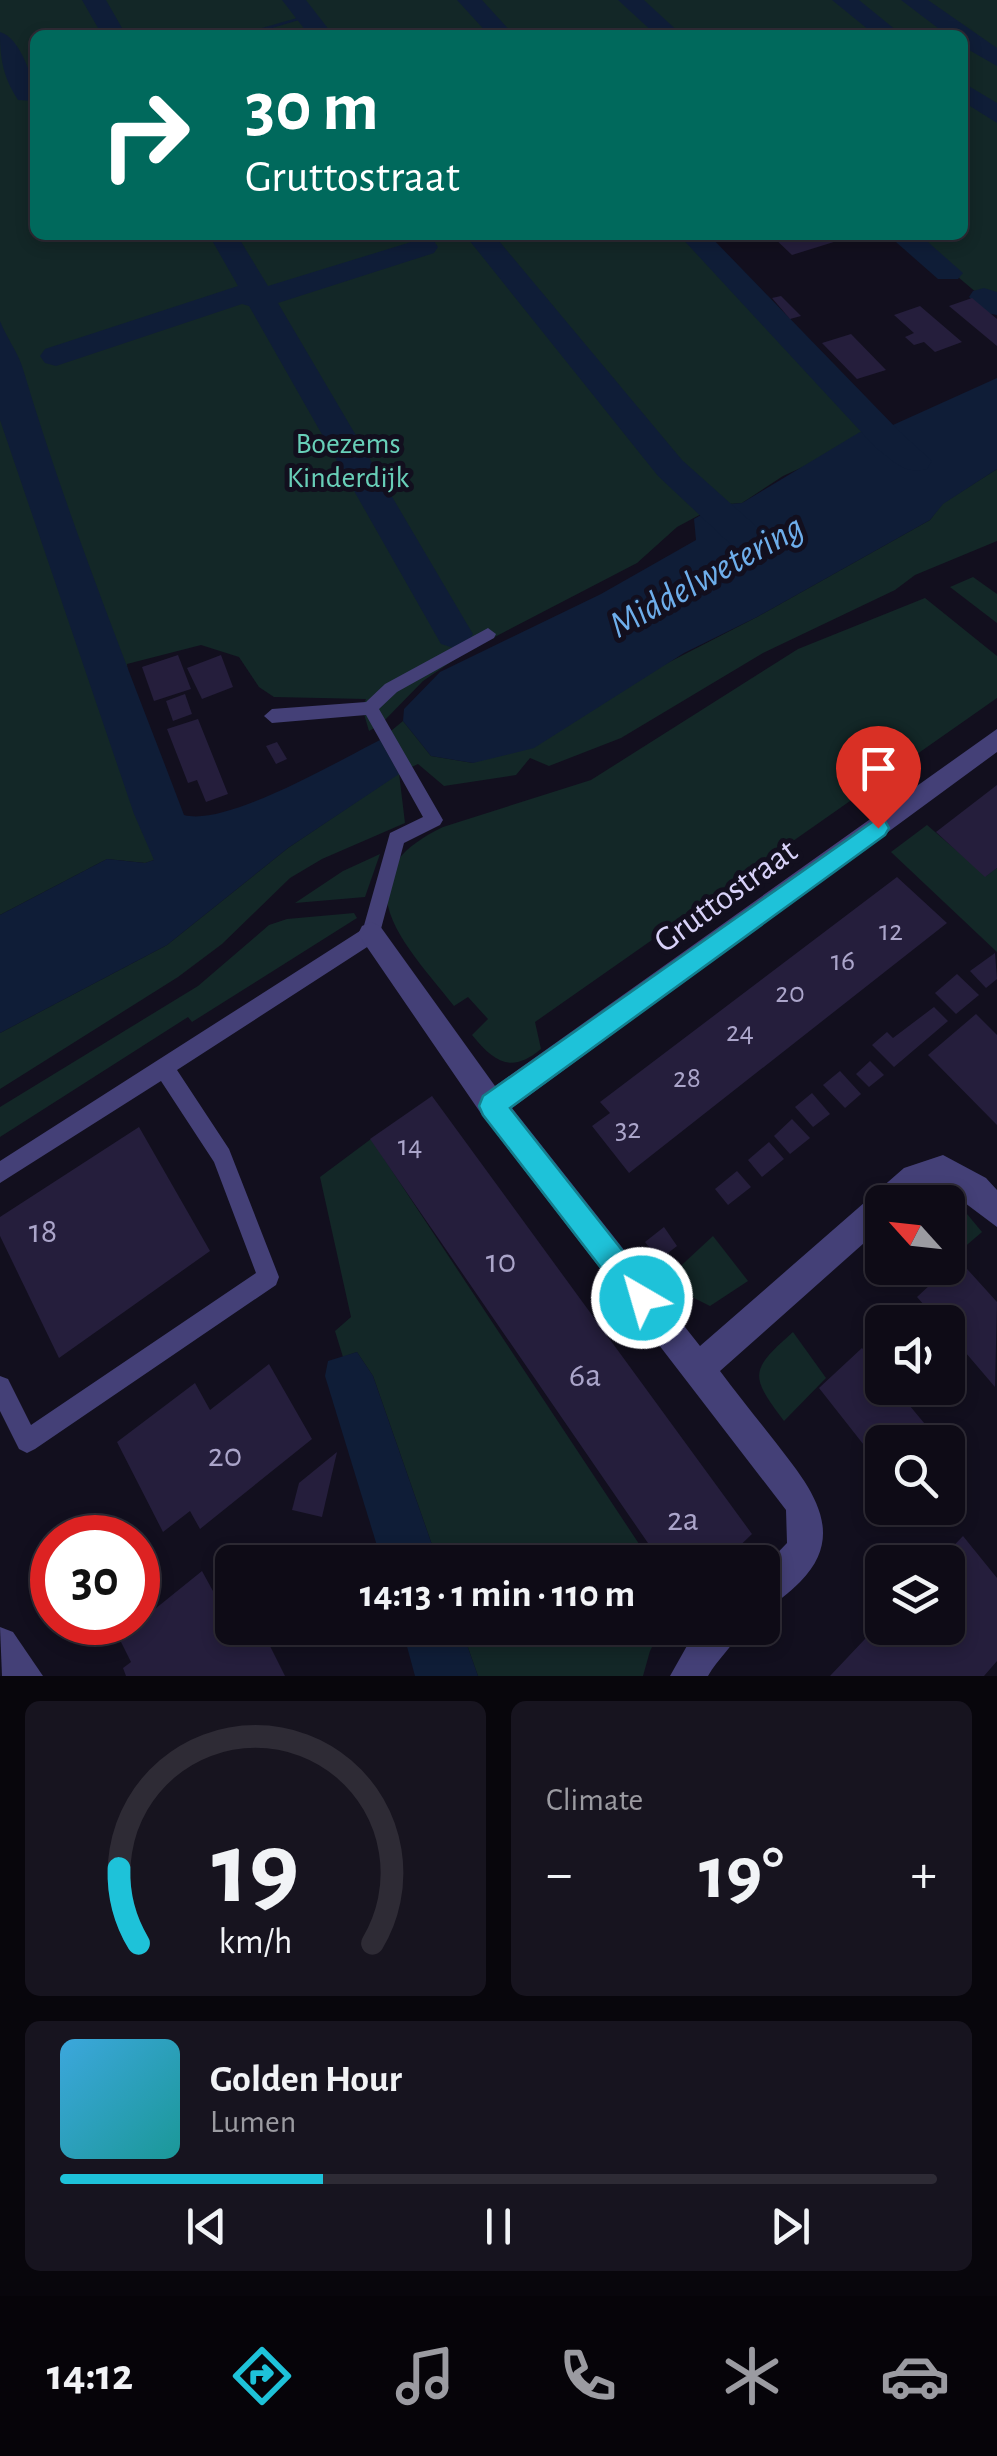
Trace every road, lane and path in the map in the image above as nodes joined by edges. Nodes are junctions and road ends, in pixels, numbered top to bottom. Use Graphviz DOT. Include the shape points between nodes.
graph roads {
  1 [pos="488,634"];
  2 [pos="370,708"];
  3 [pos="272,716"];
  4 [pos="997,740"];
  5 [pos="371,934"];
  6 [pos="162,1067"];
  7 [pos="492,1106"];
  8 [pos="0,1174"];
  9 [pos="906,1185"];
  10 [pos="997,1212"];
  11 [pos="865,1223"];
  12 [pos="698,1369"];
  13 [pos="0,1387"];
  14 [pos="780,1576"];
  15 [pos="0,1645"];
  16 [pos="706,1645"];
  17 [pos="25,1676"];
  18 [pos="688,1676"];
  1 -- 2 [label="lane" via="390,688"];
  2 -- 3 [label="lane"];
  2 -- 5 [label="lane" via="434,820 396,838"];
  4 -- 7 [label="street, Gruttostraat"];
  5 -- 6 [label="lane"];
  5 -- 7 [label="street"];
  6 -- 8 [label="lane"];
  6 -- 13 [label="lane" via="222,1156 268,1276 27,1442"];
  7 -- 12 [label="street"];
  9 -- 10 [label="street" via="943,1170"];
  11 -- 12 [label="street"];
  12 -- 14 [label="street" via="801,1502 809,1531 800,1558"];
  15 -- 17 [label="street"];
  16 -- 18 [label="street"];
}
